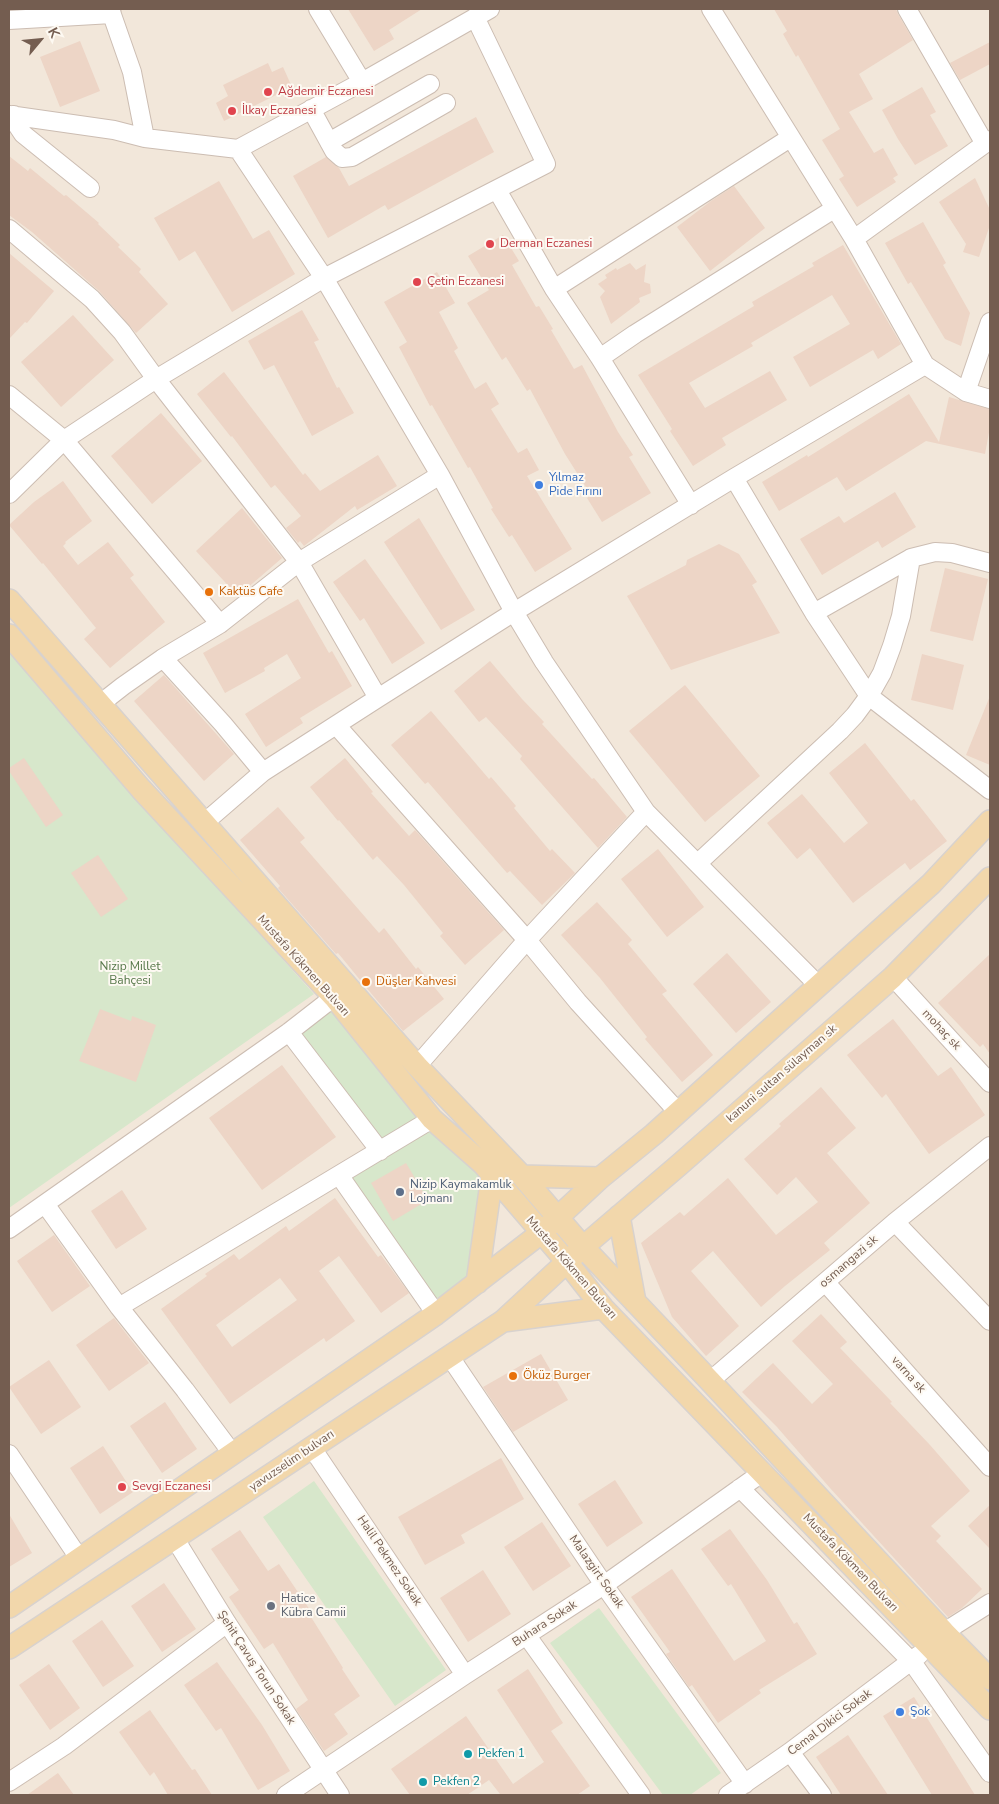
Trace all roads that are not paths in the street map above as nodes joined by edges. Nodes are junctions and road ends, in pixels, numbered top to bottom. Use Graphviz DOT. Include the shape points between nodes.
graph roads {
  1 [pos="318,9"];
  2 [pos="711,9"];
  3 [pos="907,9"];
  4 [pos="111,12"];
  5 [pos="483,13"];
  6 [pos="9,20"];
  7 [pos="362,82"];
  8 [pos="430,84"];
  9 [pos="446,103"];
  10 [pos="312,109"];
  11 [pos="11,115"];
  12 [pos="145,138"];
  13 [pos="790,138"];
  14 [pos="329,142"];
  15 [pos="988,142"];
  16 [pos="238,149"];
  17 [pos="90,188"];
  18 [pos="496,190"];
  19 [pos="834,209"];
  20 [pos="9,229"];
  21 [pos="854,239"];
  22 [pos="324,278"];
  23 [pos="554,289"];
  24 [pos="990,322"];
  25 [pos="600,358"];
  26 [pos="925,365"];
  27 [pos="156,379"];
  28 [pos="966,392"];
  29 [pos="9,395"];
  30 [pos="990,399"];
  31 [pos="64,440"];
  32 [pos="440,475"];
  33 [pos="734,478"];
  34 [pos="9,494"];
  35 [pos="691,505"];
  36 [pos="911,558"];
  37 [pos="299,562"];
  38 [pos="990,563"];
  39 [pos="9,600"];
  40 [pos="514,612"];
  41 [pos="814,613"];
  42 [pos="220,624"];
  43 [pos="9,635"];
  44 [pos="163,658"];
  45 [pos="869,696"];
  46 [pos="378,698"];
  47 [pos="100,704"];
  48 [pos="336,725"];
  49 [pos="262,772"];
  50 [pos="990,790"];
  51 [pos="646,812"];
  52 [pos="990,821"];
  53 [pos="204,823"];
  54 [pos="698,863"];
  55 [pos="990,878"];
  56 [pos="527,940"];
  57 [pos="892,977"];
  58 [pos="819,986"];
  59 [pos="334,997"];
  60 [pos="289,1032"];
  61 [pos="417,1066"];
  62 [pos="990,1083"];
  63 [pos="678,1112"];
  64 [pos="432,1119"];
  65 [pos="990,1146"];
  66 [pos="380,1151"];
  67 [pos="339,1175"];
  68 [pos="492,1176"];
  69 [pos="522,1176"];
  70 [pos="600,1178"];
  71 [pos="45,1204"];
  72 [pos="557,1216"];
  73 [pos="620,1216"];
  74 [pos="895,1222"];
  75 [pos="9,1229"];
  76 [pos="541,1233"];
  77 [pos="583,1248"];
  78 [pos="567,1262"];
  79 [pos="826,1283"];
  80 [pos="477,1284"];
  81 [pos="635,1302"];
  82 [pos="119,1307"];
  83 [pos="603,1308"];
  84 [pos="436,1314"];
  85 [pos="503,1321"];
  86 [pos="990,1321"];
  87 [pos="450,1357"];
  88 [pos="710,1381"];
  89 [pos="312,1448"];
  90 [pos="232,1453"];
  91 [pos="9,1454"];
  92 [pos="989,1464"];
  93 [pos="763,1472"];
  94 [pos="740,1488"];
  95 [pos="175,1539"];
  96 [pos="79,1558"];
  97 [pos="604,1585"];
  98 [pos="990,1603"];
  99 [pos="9,1607"];
  100 [pos="227,1623"];
  101 [pos="527,1636"];
  102 [pos="936,1639"];
  103 [pos="9,1648"];
  104 [pos="912,1662"];
  105 [pos="466,1674"];
  106 [pos="990,1679"];
  107 [pos="990,1709"];
  108 [pos="790,1752"];
  109 [pos="324,1770"];
  110 [pos="990,1773"];
  111 [pos="9,1782"];
  112 [pos="745,1784"];
  113 [pos="286,1795"];
  114 [pos="340,1795"];
  115 [pos="641,1795"];
  116 [pos="728,1795"];
  117 [pos="822,1795"];
  1 -- 7 [label="street"];
  2 -- 13 [label="street"];
  3 -- 15 [label="street"];
  4 -- 6 [label="street"];
  4 -- 12 [label="street" via="132,72"];
  5 -- 7 [label="street"];
  5 -- 18 [label="street" via="546,164"];
  7 -- 10 [label="street"];
  8 -- 14 [label="street"];
  9 -- 14 [label="street" via="352,158 342,158"];
  10 -- 14 [label="street"];
  10 -- 16 [label="street"];
  11 -- 12 [label="street" via="114,130"];
  11 -- 17 [label="street" via="23,134"];
  12 -- 16 [label="street"];
  13 -- 19 [label="street"];
  13 -- 23 [label="street"];
  15 -- 21 [label="street"];
  16 -- 22 [label="street"];
  18 -- 22 [label="street"];
  18 -- 23 [label="street"];
  19 -- 21 [label="street"];
  19 -- 25 [label="street"];
  20 -- 27 [label="street" via="92,299 122,332"];
  21 -- 26 [label="street"];
  22 -- 27 [label="street"];
  22 -- 32 [label="street"];
  23 -- 25 [label="street"];
  24 -- 28 [label="street"];
  25 -- 35 [label="street"];
  26 -- 28 [label="street"];
  26 -- 33 [label="street"];
  27 -- 31 [label="street"];
  27 -- 37 [label="street"];
  28 -- 30 [label="street"];
  29 -- 31 [label="street"];
  31 -- 34 [label="street"];
  31 -- 42 [label="street"];
  32 -- 37 [label="street"];
  32 -- 40 [label="street"];
  33 -- 35 [label="street"];
  33 -- 41 [label="street"];
  35 -- 40 [label="street"];
  36 -- 38 [label="street" via="935,552 952,553"];
  36 -- 41 [label="street"];
  36 -- 45 [label="street" via="892,646"];
  37 -- 42 [label="street"];
  37 -- 46 [label="street"];
  39 -- 47 [label="main road, Mustafa Kökmen Bulvarı"];
  40 -- 46 [label="street"];
  40 -- 51 [label="street" via="544,662"];
  41 -- 45 [label="street"];
  42 -- 44 [label="street"];
  43 -- 59 [label="main road, Mustafa Kökmen Bulvarı" via="141,788"];
  44 -- 47 [label="street"];
  44 -- 49 [label="street"];
  45 -- 50 [label="street"];
  45 -- 54 [label="street" via="840,731"];
  46 -- 48 [label="street"];
  47 -- 53 [label="main road, Mustafa Kökmen Bulvarı"];
  48 -- 49 [label="street"];
  48 -- 56 [label="street"];
  49 -- 53 [label="street"];
  51 -- 54 [label="street"];
  51 -- 56 [label="street"];
  52 -- 58 [label="main road" via="931,884"];
  53 -- 61 [label="main road, Mustafa Kökmen Bulvarı"];
  54 -- 58 [label="street"];
  55 -- 57 [label="main road, kanuni sultan sülayman sk"];
  56 -- 61 [label="street"];
  56 -- 63 [label="street" via="578,1002"];
  57 -- 62 [label="street, mohaç sk"];
  57 -- 73 [label="main road, kanuni sultan sülayman sk"];
  58 -- 63 [label="main road"];
  59 -- 60 [label="street"];
  59 -- 64 [label="main road, Mustafa Kökmen Bulvarı"];
  60 -- 66 [label="street"];
  60 -- 71 [label="street"];
  61 -- 69 [label="main road, Mustafa Kökmen Bulvarı"];
  63 -- 70 [label="main road"];
  64 -- 66 [label="street"];
  64 -- 68 [label="main road, Mustafa Kökmen Bulvarı" via="483,1164"];
  65 -- 74 [label="street, osmangazi sk"];
  66 -- 67 [label="street"];
  67 -- 82 [label="street"];
  67 -- 84 [label="street"];
  68 -- 76 [label="main road, Mustafa Kökmen Bulvarı"];
  68 -- 80 [label="main road"];
  69 -- 70 [label="main road"];
  69 -- 72 [label="main road, Mustafa Kökmen Bulvarı"];
  70 -- 72 [label="main road"];
  71 -- 75 [label="street"];
  71 -- 82 [label="street"];
  72 -- 76 [label="main road"];
  72 -- 77 [label="main road, Mustafa Kökmen Bulvarı"];
  73 -- 77 [label="main road, kanuni sultan sülayman sk"];
  73 -- 81 [label="main road"];
  74 -- 79 [label="street, osmangazi sk"];
  74 -- 86 [label="street"];
  76 -- 78 [label="main road, Mustafa Kökmen Bulvarı"];
  76 -- 80 [label="main road"];
  77 -- 78 [label="main road, kanuni sultan sülayman sk"];
  77 -- 81 [label="main road, Mustafa Kökmen Bulvarı"];
  78 -- 83 [label="main road, Mustafa Kökmen Bulvarı"];
  78 -- 85 [label="main road, yavuzselim bulvarı"];
  79 -- 88 [label="street, osmangazi sk"];
  79 -- 92 [label="street, varna sk"];
  80 -- 84 [label="main road"];
  81 -- 88 [label="main road, Mustafa Kökmen Bulvarı"];
  82 -- 90 [label="street"];
  83 -- 85 [label="main road"];
  83 -- 93 [label="main road, Mustafa Kökmen Bulvarı"];
  84 -- 90 [label="main road"];
  85 -- 87 [label="main road, yavuzselim bulvarı"];
  87 -- 89 [label="main road, yavuzselim bulvarı"];
  87 -- 97 [label="street, Malazgirt Sokak"];
  88 -- 102 [label="main road, Mustafa Kökmen Bulvarı"];
  89 -- 95 [label="main road, yavuzselim bulvarı"];
  89 -- 105 [label="street, Halil Pekmez Sokak"];
  90 -- 96 [label="main road"];
  91 -- 96 [label="street"];
  93 -- 94 [label="street, Buhara Sokak"];
  93 -- 102 [label="main road, Mustafa Kökmen Bulvarı"];
  94 -- 97 [label="street, Buhara Sokak"];
  94 -- 104 [label="street"];
  95 -- 100 [label="street, Şehit Çavuş Torun Sokak"];
  95 -- 103 [label="main road, yavuzselim bulvarı"];
  96 -- 99 [label="main road"];
  97 -- 101 [label="street, Buhara Sokak"];
  97 -- 112 [label="street, Malazgirt Sokak"];
  98 -- 102 [label="street, Cemal Dikici Sokak"];
  100 -- 109 [label="street, Şehit Çavuş Torun Sokak"];
  100 -- 111 [label="street" via="64,1746"];
  101 -- 105 [label="street, Buhara Sokak"];
  101 -- 115 [label="street"];
  102 -- 104 [label="street, Cemal Dikici Sokak"];
  102 -- 106 [label="main road"];
  102 -- 107 [label="main road, Mustafa Kökmen Bulvarı"];
  104 -- 108 [label="street, Cemal Dikici Sokak"];
  104 -- 110 [label="street"];
  105 -- 109 [label="street, Buhara Sokak"];
  108 -- 112 [label="street, Cemal Dikici Sokak"];
  108 -- 117 [label="street"];
  109 -- 113 [label="street, Buhara Sokak"];
  109 -- 114 [label="street, Şehit Çavuş Torun Sokak"];
  112 -- 116 [label="street, Cemal Dikici Sokak"];
}
